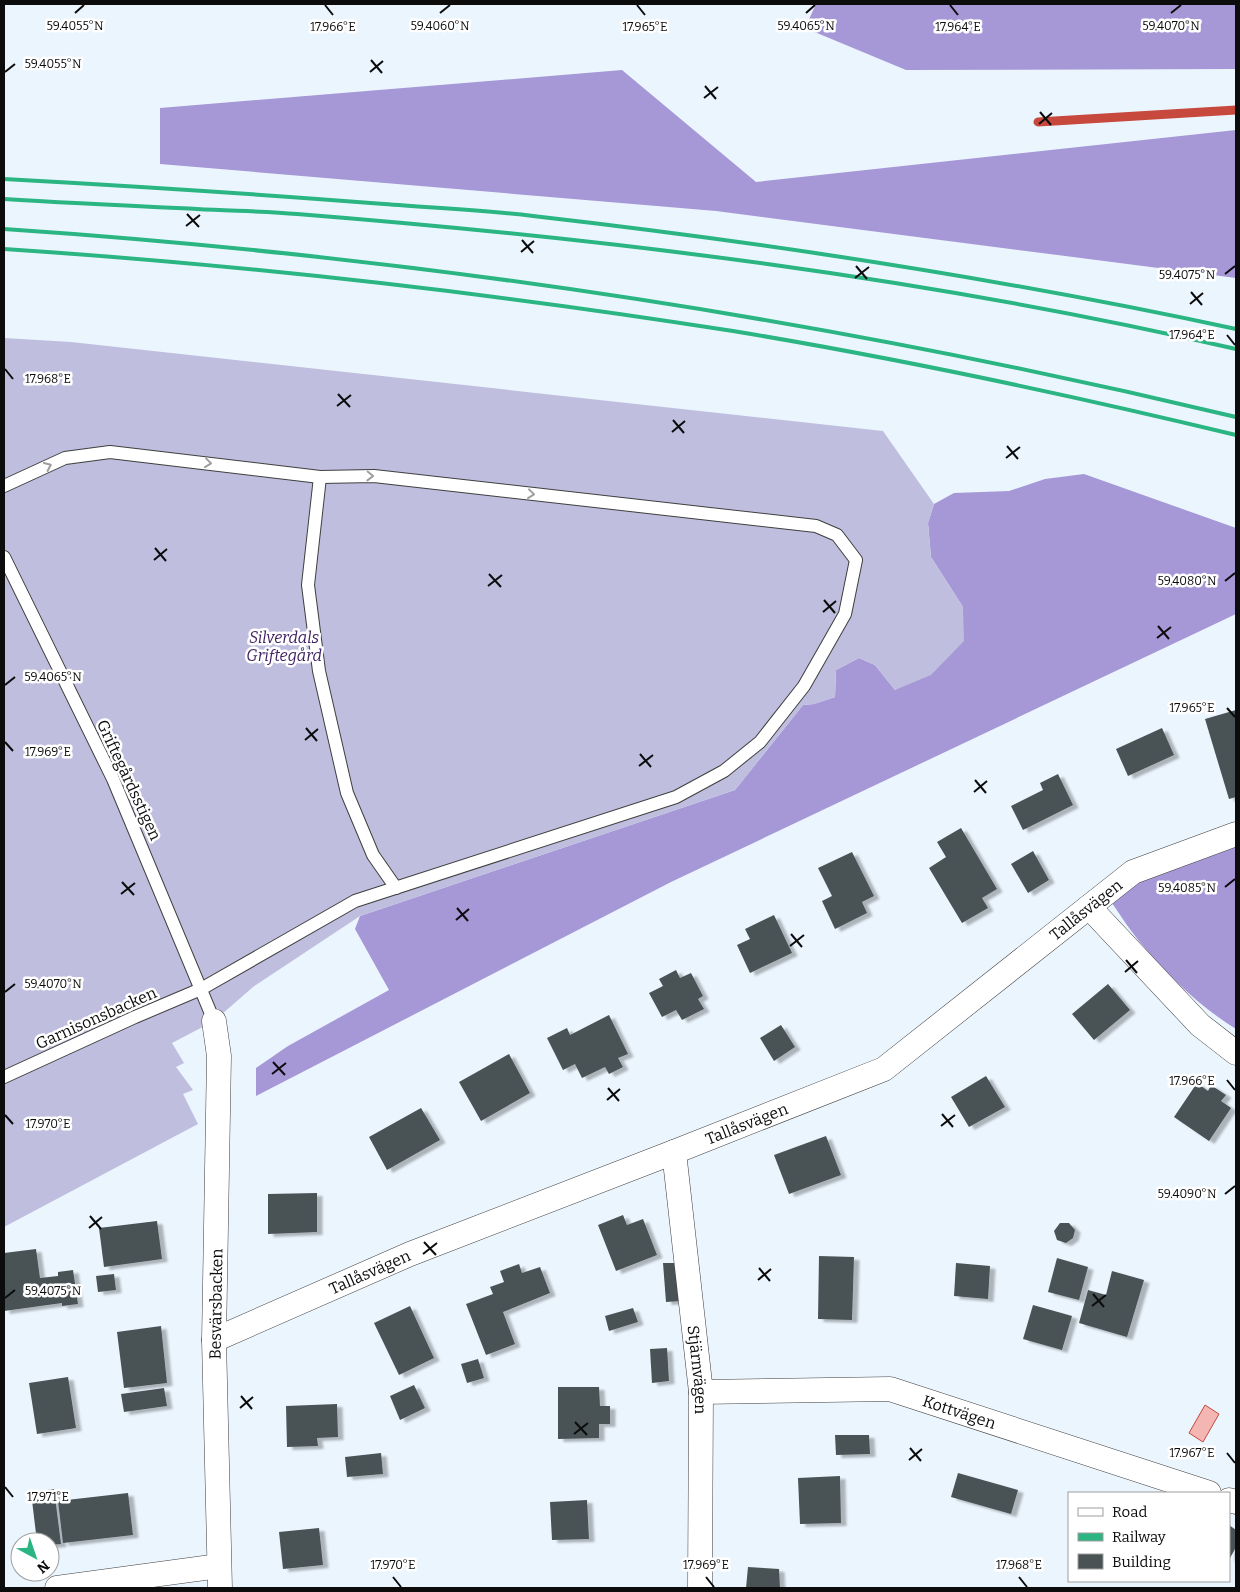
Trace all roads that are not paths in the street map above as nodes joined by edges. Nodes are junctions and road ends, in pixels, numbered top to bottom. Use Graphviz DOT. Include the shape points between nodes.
graph roads {
  1 [pos="320,477"];
  2 [pos="4,486"];
  3 [pos="4,557"];
  4 [pos="1236,834"];
  5 [pos="396,888"];
  6 [pos="1089,907"];
  7 [pos="201,989"];
  8 [pos="214,1021"];
  9 [pos="1236,1053"];
  10 [pos="4,1077"];
  11 [pos="674,1152"];
  12 [pos="214,1340"];
  13 [pos="701,1392"];
  14 [pos="1206,1492"];
  15 [pos="219,1577"];
  16 [pos="57,1588"];
  17 [pos="700,1588"];
  2 -- 1 [label="lane, Garnisonsbacken, one-way" via="65,458 110,452"];
  1 -- 5 [label="lane" via="308,585 320,671 347,792 374,855"];
  1 -- 5 [label="lane, Garnisonsbacken, one-way" via="374,476 816,526 837,535 856,560 845,614 804,686 760,742 724,771 676,797"];
  3 -- 7 [label="lane, Griftegårdsstigen" via="113,778"];
  4 -- 6 [label="street, Tallåsvägen" via="1133,872"];
  5 -- 7 [label="lane, Garnisonsbacken" via="355,901"];
  6 -- 9 [label="street" via="1200,1025"];
  6 -- 11 [label="street, Tallåsvägen" via="884,1069"];
  7 -- 8 [label="lane, Griftegårdsstigen"];
  7 -- 10 [label="lane, Garnisonsbacken"];
  8 -- 12 [label="street, Besvärsbacken" via="219,1056"];
  11 -- 12 [label="street, Tallåsvägen" via="410,1254"];
  11 -- 13 [label="street, Stjärnvägen"];
  12 -- 15 [label="street, Besvärsbacken"];
  13 -- 14 [label="street, Kottvägen" via="890,1389"];
  13 -- 17 [label="street, Stjärnvägen"];
  15 -- 16 [label="street"];
}
